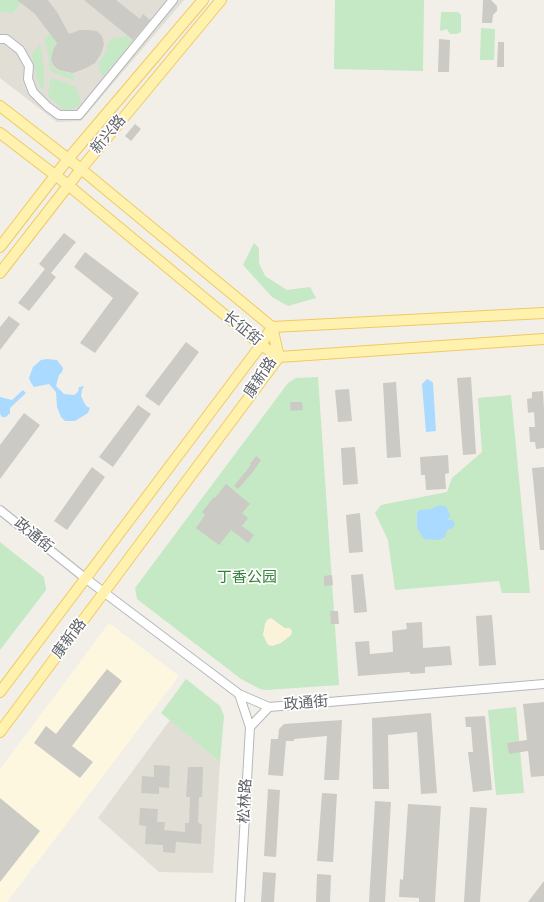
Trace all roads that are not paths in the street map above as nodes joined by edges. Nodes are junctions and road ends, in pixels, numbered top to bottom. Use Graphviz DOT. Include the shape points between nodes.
graph roads {
  1 [pos="173,0"];
  2 [pos="203,0"];
  3 [pos="221,0"];
  4 [pos="0,39"];
  5 [pos="0,106"];
  6 [pos="0,133"];
  7 [pos="68,159"];
  8 [pos="81,169"];
  9 [pos="54,176"];
  10 [pos="68,185"];
  11 [pos="0,247"];
  12 [pos="0,273"];
  13 [pos="544,313"];
  14 [pos="272,327"];
  15 [pos="544,339"];
  16 [pos="261,345"];
  17 [pos="279,357"];
  18 [pos="0,510"];
  19 [pos="85,578"];
  20 [pos="104,592"];
  21 [pos="544,684"];
  22 [pos="0,692"];
  23 [pos="239,694"];
  24 [pos="269,707"];
  25 [pos="250,727"];
  26 [pos="0,732"];
  27 [pos="240,902"];
  1 -- 4 [label="street" via="79,115 59,115 48,107 34,92 28,79 28,66 20,50 6,39"];
  2 -- 7 [label="main road, 新兴路"];
  3 -- 8 [label="main road, 新兴路"];
  5 -- 7 [label="main road, 长征街"];
  6 -- 9 [label="main road, 长征街"];
  7 -- 8 [label="main road, 长征街"];
  7 -- 9 [label="main road, 新兴路"];
  8 -- 10 [label="main road, 新兴路"];
  8 -- 14 [label="main road, 长征街"];
  9 -- 10 [label="main road, 长征街"];
  9 -- 11 [label="main road, 新兴路"];
  10 -- 12 [label="main road, 新兴路"];
  10 -- 16 [label="main road, 长征街"];
  13 -- 14 [label="main road, 长征街"];
  14 -- 16 [label="main road, 康新路"];
  14 -- 17 [label="main road, 康新路"];
  15 -- 17 [label="main road"];
  16 -- 17 [label="main road, 长征街"];
  16 -- 19 [label="main road, 康新路"];
  17 -- 20 [label="main road, 康新路"];
  18 -- 19 [label="street, 政通街"];
  19 -- 20 [label="street, 政通街"];
  19 -- 22 [label="main road, 康新路"];
  20 -- 23 [label="street, 政通街"];
  20 -- 26 [label="main road, 康新路"];
  21 -- 24 [label="street, 政通街"];
  23 -- 24 [label="street, 政通街"];
  23 -- 25 [label="street"];
  24 -- 25 [label="street"];
  25 -- 27 [label="street, 松林路"];
}
